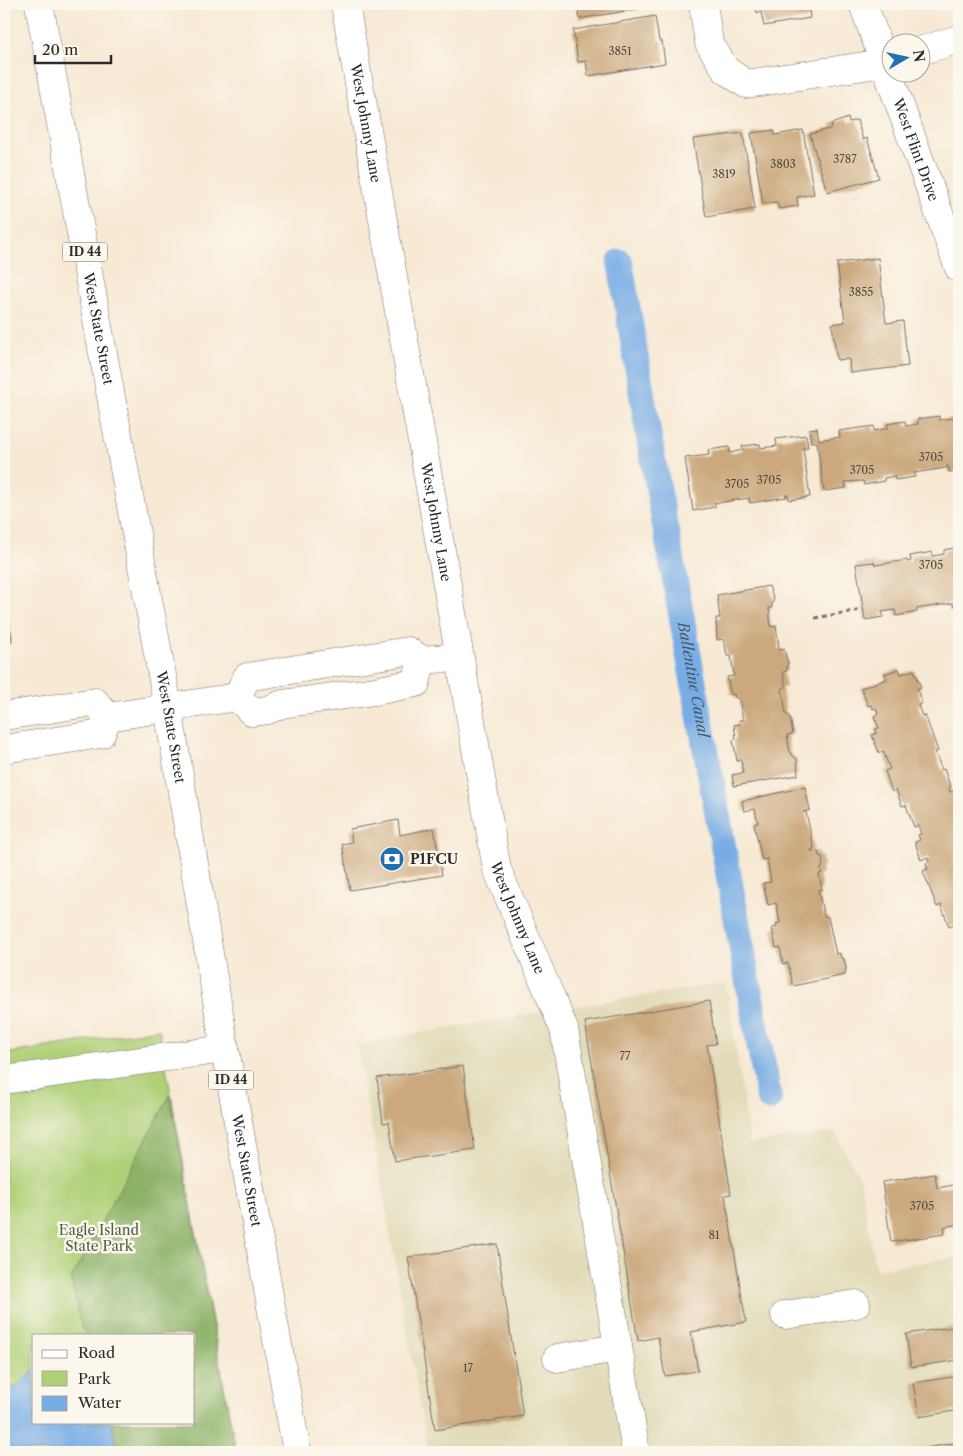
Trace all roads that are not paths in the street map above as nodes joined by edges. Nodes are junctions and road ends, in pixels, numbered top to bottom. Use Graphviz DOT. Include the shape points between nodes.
graph roads {
  1 [pos="39,4"];
  2 [pos="344,4"];
  3 [pos="703,4"];
  4 [pos="863,4"];
  5 [pos="959,38"];
  6 [pos="880,44"];
  7 [pos="930,48"];
  8 [pos="880,64"];
  9 [pos="895,82"];
  10 [pos="959,268"];
  11 [pos="459,657"];
  12 [pos="168,708"];
  13 [pos="4,716"];
  14 [pos="108,717"];
  15 [pos="4,749"];
  16 [pos="225,1049"];
  17 [pos="4,1080"];
  18 [pos="856,1304"];
  19 [pos="785,1316"];
  20 [pos="618,1348"];
  21 [pos="556,1358"];
  22 [pos="297,1452"];
  23 [pos="636,1452"];
  1 -- 12 [label="street, West State Street / ID 44"];
  2 -- 11 [label="street, West Johnny Lane"];
  3 -- 8 [label="street" via="709,42 726,70 746,84"];
  4 -- 6 [label="street, West Flint Drive"];
  5 -- 7 [label="street"];
  9 -- 10 [label="street, West Flint Drive"];
  11 -- 12 [label="street" via="422,660 416,683 282,704 268,710 252,712 237,697"];
  11 -- 20 [label="street, West Johnny Lane" via="497,869 564,1029"];
  12 -- 14 [label="street"];
  12 -- 16 [label="street, West State Street / ID 44"];
  13 -- 14 [label="street" via="95,702"];
  14 -- 15 [label="street" via="101,734"];
  16 -- 17 [label="street"];
  16 -- 22 [label="street, West State Street / ID 44"];
  18 -- 19 [label="street"];
  20 -- 21 [label="street"];
  20 -- 23 [label="street, West Johnny Lane"];
}
